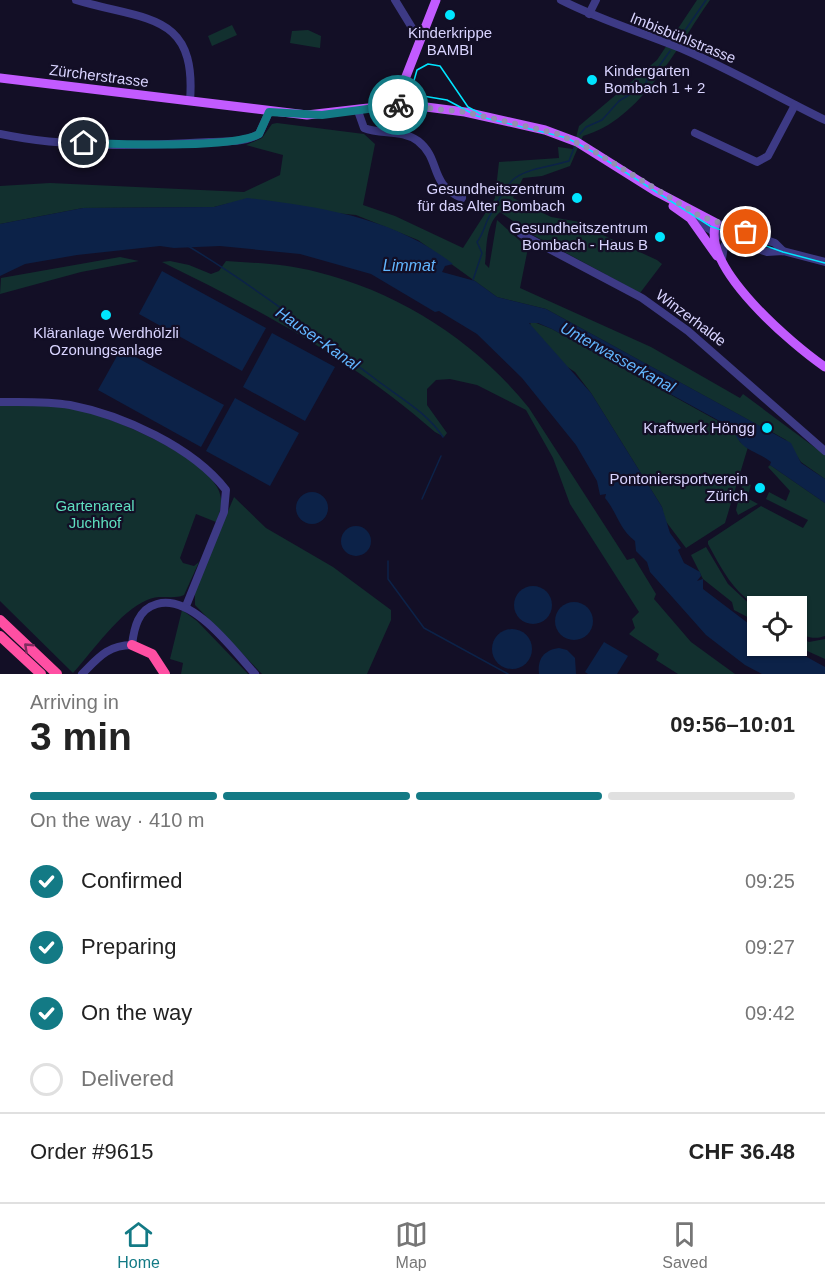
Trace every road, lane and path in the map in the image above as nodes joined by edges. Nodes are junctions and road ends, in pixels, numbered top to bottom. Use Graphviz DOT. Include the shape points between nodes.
graph roads {
  1 [pos="76,0"];
  2 [pos="395,0"];
  3 [pos="436,0"];
  4 [pos="561,0"];
  5 [pos="596,0"];
  6 [pos="589,14"];
  7 [pos="422,35"];
  8 [pos="0,78"];
  9 [pos="192,102"];
  10 [pos="403,104"];
  11 [pos="795,105"];
  12 [pos="358,111"];
  13 [pos="269,112"];
  14 [pos="825,120"];
  15 [pos="695,133"];
  16 [pos="0,134"];
  17 [pos="656,191"];
  18 [pos="462,198"];
  19 [pos="690,218"];
  20 [pos="715,227"];
  21 [pos="521,234"];
  22 [pos="732,240"];
  23 [pos="710,245"];
  24 [pos="783,251"];
  25 [pos="723,261"];
  26 [pos="825,262"];
  27 [pos="825,367"];
  28 [pos="0,402"];
  29 [pos="825,452"];
  30 [pos="186,606"];
  31 [pos="0,620"];
  32 [pos="0,636"];
  33 [pos="132,645"];
  34 [pos="40,674"];
  35 [pos="57,674"];
  36 [pos="82,674"];
  37 [pos="159,674"];
  38 [pos="165,674"];
  39 [pos="255,674"];
  1 -- 9 [label="street" via="172,30 188,54"];
  2 -- 7 [label="street" via="414,31"];
  3 -- 7 [label="main road"];
  4 -- 6 [label="street, Imbisbühlstrasse"];
  5 -- 6 [label="street"];
  6 -- 11 [label="street, Imbisbühlstrasse" via="687,51"];
  7 -- 10 [label="main road" via="405,79"];
  8 -- 9 [label="main road, Zürcherstrasse"];
  9 -- 13 [label="main road, Zürcherstrasse"];
  10 -- 12 [label="main road, Zürcherstrasse"];
  10 -- 17 [label="main road, Zürcherstrasse" via="465,112 558,134 590,149"];
  11 -- 14 [label="street, Imbisbühlstrasse"];
  11 -- 15 [label="street" via="768,156 757,162"];
  12 -- 13 [label="main road, Zürcherstrasse" via="311,115"];
  12 -- 18 [label="street" via="364,128 407,135 417,141 430,157 441,185"];
  13 -- 16 [label="street" via="259,134 241,140 159,145 84,143"];
  17 -- 19 [label="main road"];
  17 -- 20 [label="main road"];
  19 -- 20 [label="street"];
  19 -- 23 [label="main road"];
  20 -- 22 [label="street"];
  20 -- 23 [label="street"];
  20 -- 24 [label="street" via="775,243"];
  20 -- 25 [label="main road"];
  21 -- 29 [label="street, Winzerhalde" via="618,285 679,324"];
  22 -- 24 [label="street" via="771,253"];
  22 -- 25 [label="street" via="724,246"];
  23 -- 25 [label="main road"];
  24 -- 26 [label="street"];
  25 -- 27 [label="main road" via="773,327"];
  28 -- 30 [label="street" via="60,404 98,411 167,443 193,458 217,479 226,490 224,512"];
  30 -- 33 [label="street" via="163,602 144,610"];
  30 -- 39 [label="street"];
  35 -- 31 [label="highway, one-way"];
  32 -- 34 [label="highway"];
  33 -- 36 [label="street" via="106,650"];
  33 -- 37 [label="highway" via="151,660"];
  33 -- 38 [label="highway" via="152,654"];
}
